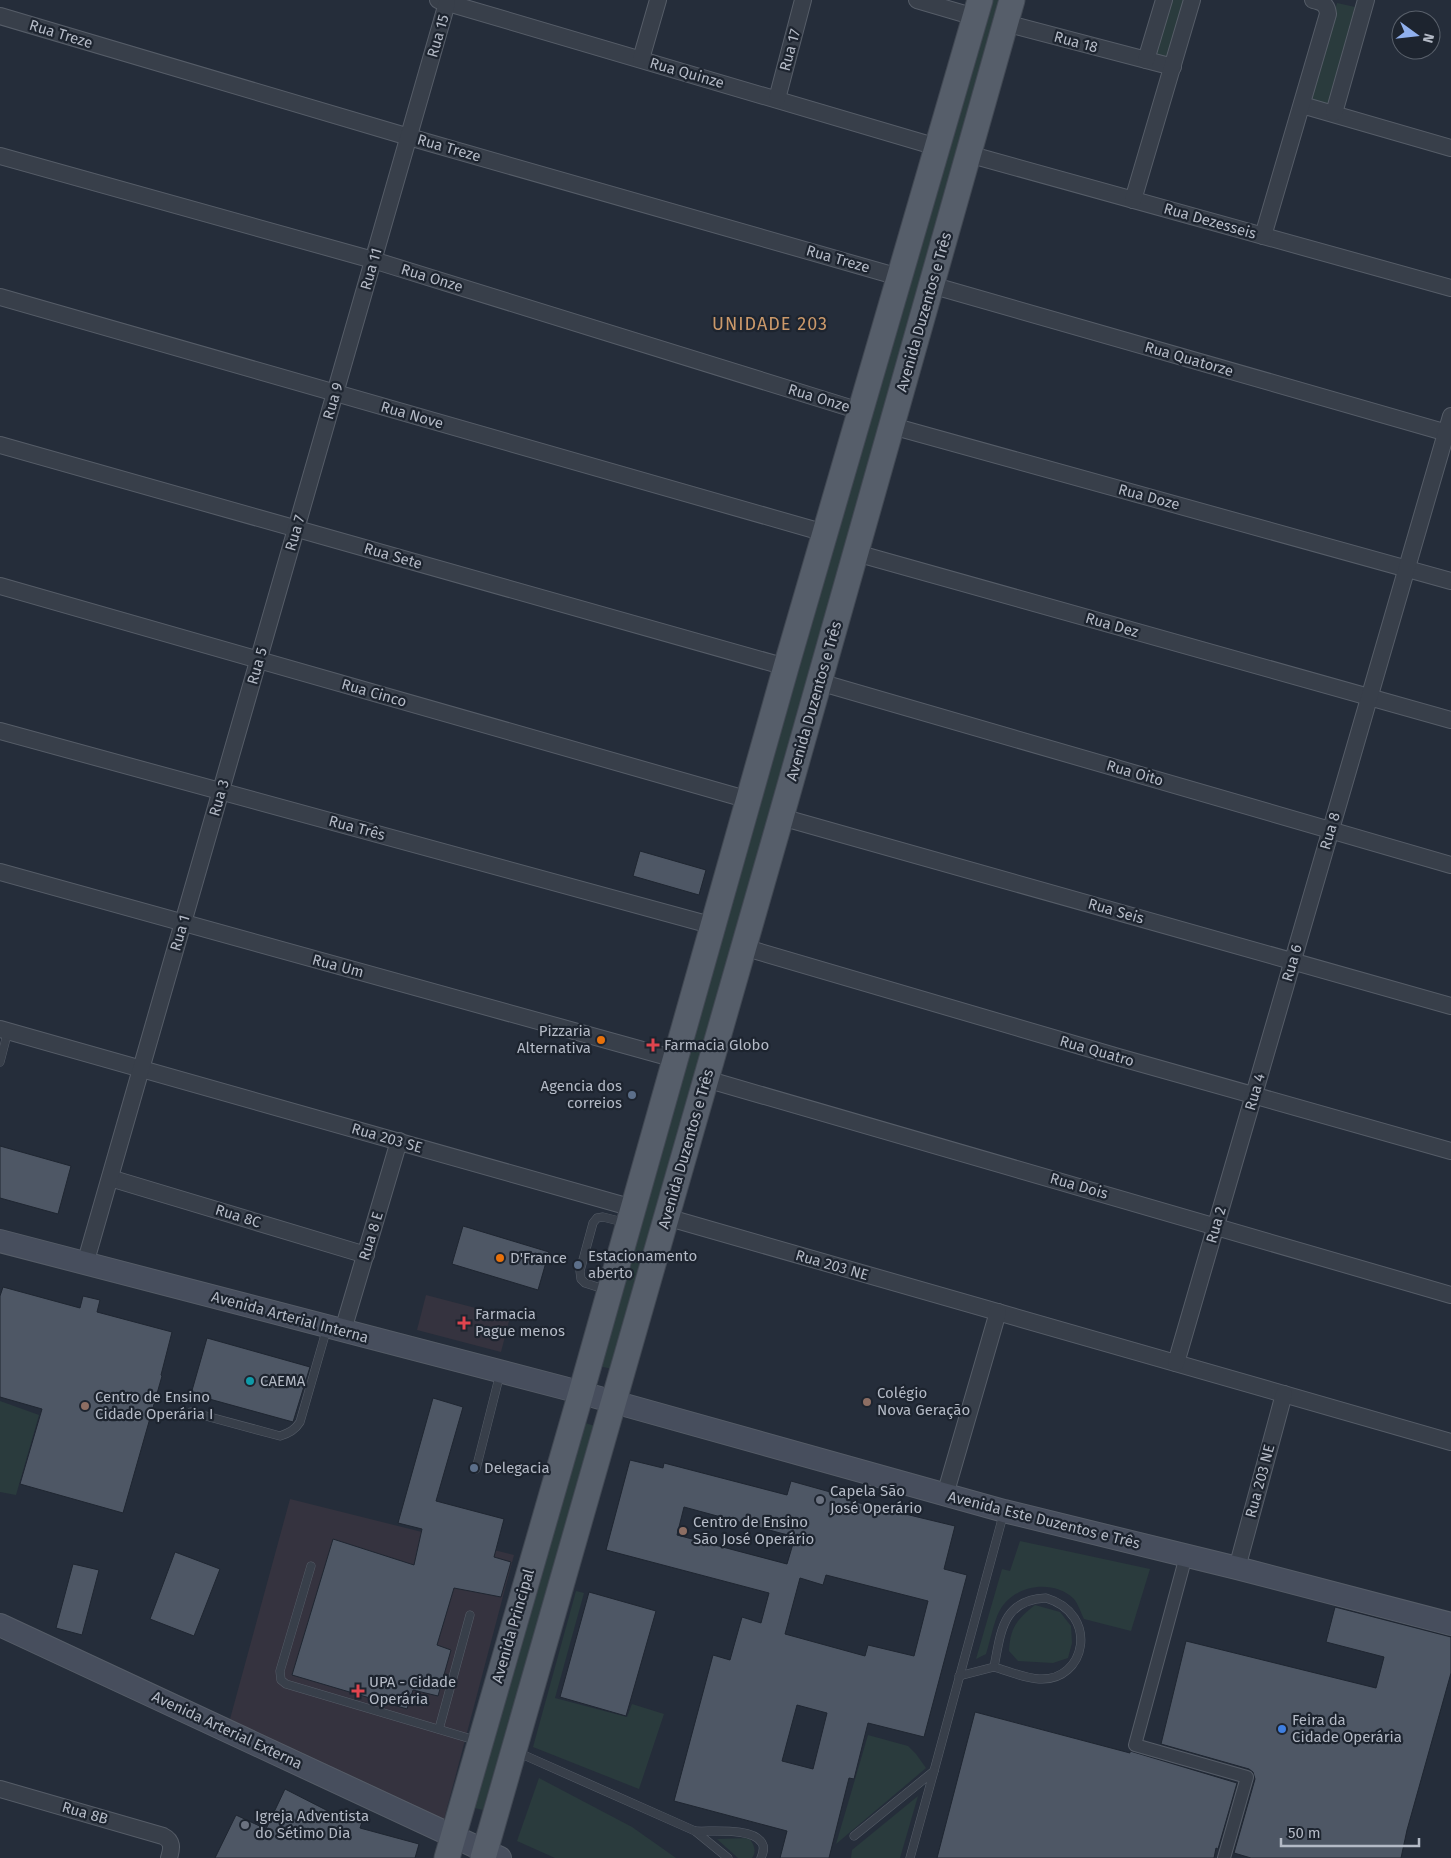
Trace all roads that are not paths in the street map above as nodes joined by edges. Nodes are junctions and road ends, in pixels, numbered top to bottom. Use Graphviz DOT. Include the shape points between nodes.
graph roads {
  1 [pos="658,0"];
  2 [pos="803,0"];
  3 [pos="917,0"];
  4 [pos="1164,0"];
  5 [pos="1192,0"];
  6 [pos="1313,0"];
  7 [pos="1366,0"];
  8 [pos="450,2"];
  9 [pos="977,8"];
  10 [pos="1008,12"];
  11 [pos="0,16"];
  12 [pos="641,60"];
  13 [pos="1146,60"];
  14 [pos="1172,67"];
  15 [pos="777,100"];
  16 [pos="1302,105"];
  17 [pos="1334,114"];
  18 [pos="409,137"];
  19 [pos="937,146"];
  20 [pos="1451,148"];
  21 [pos="968,154"];
  22 [pos="0,156"];
  23 [pos="1133,200"];
  24 [pos="1263,236"];
  25 [pos="373,260"];
  26 [pos="899,277"];
  27 [pos="931,285"];
  28 [pos="1451,288"];
  29 [pos="0,297"];
  30 [pos="352,335"];
  31 [pos="335,393"];
  32 [pos="860,411"];
  33 [pos="1451,416"];
  34 [pos="892,426"];
  35 [pos="1448,434"];
  36 [pos="0,445"];
  37 [pos="314,468"];
  38 [pos="296,529"];
  39 [pos="825,533"];
  40 [pos="856,553"];
  41 [pos="1407,568"];
  42 [pos="1451,581"];
  43 [pos="0,586"];
  44 [pos="276,599"];
  45 [pos="258,660"];
  46 [pos="786,667"];
  47 [pos="819,682"];
  48 [pos="1369,697"];
  49 [pos="1451,720"];
  50 [pos="0,731"];
  51 [pos="237,733"];
  52 [pos="222,790"];
  53 [pos="748,800"];
  54 [pos="781,817"];
  55 [pos="1331,830"];
  56 [pos="200,863"];
  57 [pos="1451,865"];
  58 [pos="0,872"];
  59 [pos="1311,897"];
  60 [pos="183,923"];
  61 [pos="714,926"];
  62 [pos="743,947"];
  63 [pos="1293,961"];
  64 [pos="1451,1006"];
  65 [pos="1273,1028"];
  66 [pos="4,1030"];
  67 [pos="675,1059"];
  68 [pos="0,1062"];
  69 [pos="141,1069"];
  70 [pos="706,1078"];
  71 [pos="1254,1095"];
  72 [pos="400,1141"];
  73 [pos="1451,1150"];
  74 [pos="1236,1156"];
  75 [pos="110,1178"];
  76 [pos="631,1215"];
  77 [pos="666,1217"];
  78 [pos="1216,1226"];
  79 [pos="0,1241"];
  80 [pos="366,1255"];
  81 [pos="85,1264"];
  82 [pos="610,1291"];
  83 [pos="1451,1295"];
  84 [pos="998,1312"];
  85 [pos="335,1328"];
  86 [pos="1176,1363"];
  87 [pos="500,1372"];
  88 [pos="581,1393"];
  89 [pos="1284,1394"];
  90 [pos="613,1402"];
  91 [pos="191,1412"];
  92 [pos="1451,1442"];
  93 [pos="476,1469"];
  94 [pos="945,1495"];
  95 [pos="1004,1511"];
  96 [pos="1186,1556"];
  97 [pos="311,1566"];
  98 [pos="1237,1568"];
  99 [pos="470,1615"];
  100 [pos="1451,1624"];
  101 [pos="0,1625"];
  102 [pos="994,1667"];
  103 [pos="960,1676"];
  104 [pos="439,1729"];
  105 [pos="480,1741"];
  106 [pos="514,1751"];
  107 [pos="934,1771"];
  108 [pos="0,1789"];
  109 [pos="495,1815"];
  110 [pos="695,1831"];
  111 [pos="854,1836"];
  112 [pos="450,1846"];
  113 [pos="490,1855"];
  114 [pos="169,1858"];
  115 [pos="728,1858"];
  116 [pos="761,1858"];
  117 [pos="910,1858"];
  118 [pos="1224,1858"];
  1 -- 12 [label="street"];
  2 -- 15 [label="street, Rua 17"];
  3 -- 9 [label="street"];
  4 -- 13 [label="street"];
  5 -- 14 [label="street"];
  6 -- 16 [label="street" via="1324,3 1328,14"];
  7 -- 17 [label="street"];
  8 -- 12 [label="street, Rua Quinze"];
  8 -- 18 [label="street, Rua 15"];
  9 -- 19 [label="main road"];
  10 -- 13 [label="street, Rua 18"];
  10 -- 21 [label="main road, Avenida Duzentos e Três"];
  11 -- 18 [label="street, Rua Treze"];
  12 -- 15 [label="street, Rua Quinze"];
  13 -- 14 [label="street, Rua 18"];
  14 -- 23 [label="street"];
  15 -- 19 [label="street, Rua Quinze"];
  16 -- 17 [label="street"];
  16 -- 24 [label="street"];
  17 -- 20 [label="street"];
  18 -- 25 [label="street, Rua 11"];
  18 -- 26 [label="street, Rua Treze"];
  19 -- 26 [label="main road"];
  21 -- 23 [label="street, Rua Dezesseis"];
  21 -- 27 [label="main road, Avenida Duzentos e Três"];
  22 -- 25 [label="street, Rua Onze"];
  23 -- 24 [label="street, Rua Dezesseis"];
  24 -- 28 [label="street, Rua Dezesseis"];
  25 -- 30 [label="street, Rua 11"];
  25 -- 32 [label="street, Rua Onze"];
  26 -- 32 [label="main road"];
  27 -- 34 [label="main road, Avenida Duzentos e Três"];
  27 -- 35 [label="street, Rua Quatorze"];
  29 -- 31 [label="street, Rua Nove"];
  30 -- 31 [label="street, Rua 9"];
  31 -- 37 [label="street, Rua 9"];
  31 -- 39 [label="street, Rua Nove"];
  32 -- 39 [label="main road"];
  33 -- 35 [label="street"];
  34 -- 40 [label="main road, Avenida Duzentos e Três"];
  34 -- 41 [label="street, Rua Doze"];
  35 -- 41 [label="street"];
  36 -- 38 [label="street, Rua Sete"];
  37 -- 38 [label="street, Rua 7"];
  38 -- 44 [label="street, Rua 7"];
  38 -- 46 [label="street, Rua Sete"];
  39 -- 46 [label="main road"];
  40 -- 47 [label="main road, Avenida Duzentos e Três"];
  40 -- 48 [label="street, Rua Dez"];
  41 -- 42 [label="street, Rua Doze"];
  41 -- 48 [label="street"];
  43 -- 45 [label="street, Rua Cinco"];
  44 -- 45 [label="street, Rua 5"];
  45 -- 51 [label="street, Rua 5"];
  45 -- 53 [label="street, Rua Cinco"];
  46 -- 53 [label="main road"];
  47 -- 54 [label="main road, Avenida Duzentos e Três"];
  47 -- 55 [label="street, Rua Oito"];
  48 -- 49 [label="street, Rua Dez"];
  48 -- 55 [label="street, Rua 8"];
  50 -- 52 [label="street, Rua Três"];
  51 -- 52 [label="street, Rua 3"];
  52 -- 56 [label="street, Rua 3"];
  52 -- 61 [label="street, Rua Três"];
  53 -- 61 [label="main road"];
  54 -- 62 [label="main road, Avenida Duzentos e Três"];
  54 -- 63 [label="street, Rua Seis"];
  55 -- 57 [label="street, Rua Oito"];
  55 -- 59 [label="street, Rua 8"];
  56 -- 60 [label="street, Rua 1"];
  58 -- 60 [label="street, Rua Um"];
  59 -- 63 [label="street, Rua 6"];
  60 -- 67 [label="street, Rua Um"];
  60 -- 69 [label="street, Rua 1"];
  61 -- 67 [label="main road"];
  62 -- 70 [label="main road, Avenida Duzentos e Três"];
  62 -- 71 [label="street, Rua Quatro"];
  63 -- 64 [label="street, Rua Seis"];
  63 -- 65 [label="street, Rua 6"];
  65 -- 71 [label="street, Rua 4"];
  66 -- 68 [label="lane"];
  66 -- 69 [label="street, Rua 203 SE"];
  67 -- 76 [label="main road"];
  69 -- 72 [label="street, Rua 203 SE"];
  69 -- 75 [label="street"];
  70 -- 77 [label="main road, Avenida Duzentos e Três"];
  70 -- 78 [label="street, Rua Dois"];
  71 -- 73 [label="street, Rua Quatro"];
  71 -- 74 [label="street, Rua 4"];
  72 -- 76 [label="street, Rua 203 SE"];
  72 -- 80 [label="street, Rua 8 E"];
  74 -- 78 [label="street, Rua 2"];
  75 -- 80 [label="street, Rua 8C"];
  75 -- 81 [label="street"];
  76 -- 82 [label="main road"];
  76 -- 82 [label="lane" via="597,1218 593,1223 580,1271 581,1279"];
  77 -- 84 [label="street, Rua 203 NE"];
  77 -- 90 [label="main road, Avenida Duzentos e Três"];
  78 -- 83 [label="street, Rua Dois"];
  78 -- 86 [label="street, Rua 2"];
  79 -- 81 [label="main road, Avenida Arterial Interna"];
  80 -- 85 [label="street, Rua 8 E"];
  81 -- 85 [label="main road, Avenida Arterial Interna"];
  82 -- 88 [label="main road"];
  84 -- 86 [label="street, Rua 203 NE"];
  84 -- 94 [label="street"];
  85 -- 87 [label="main road, Avenida Arterial Interna"];
  85 -- 91 [label="lane" via="300,1422 288,1434 280,1436"];
  86 -- 89 [label="street, Rua 203 NE"];
  87 -- 88 [label="main road, Avenida Arterial Interna"];
  87 -- 93 [label="lane"];
  88 -- 90 [label="main road, Avenida Este Duzentos e Três"];
  88 -- 105 [label="main road, Avenida Principal"];
  89 -- 92 [label="street, Rua 203 NE"];
  89 -- 98 [label="street, Rua 203 NE"];
  90 -- 94 [label="main road, Avenida Este Duzentos e Três"];
  90 -- 106 [label="main road"];
  94 -- 95 [label="main road, Avenida Este Duzentos e Três"];
  95 -- 96 [label="main road, Avenida Este Duzentos e Três"];
  95 -- 103 [label="lane"];
  96 -- 98 [label="main road, Avenida Este Duzentos e Três"];
  96 -- 118 [label="street" via="1135,1745 1247,1777"];
  97 -- 104 [label="lane" via="280,1671 281,1680"];
  98 -- 100 [label="main road, Avenida Este Duzentos e Três"];
  99 -- 104 [label="lane"];
  101 -- 112 [label="main road, Avenida Arterial Externa"];
  102 -- 102 [label="lane" via="1004,1621 1022,1603 1046,1598 1068,1609 1077,1620 1081,1633 1080,1648 1066,1671 1053,1678 1039,1679"];
  102 -- 103 [label="lane"];
  103 -- 107 [label="lane"];
  104 -- 105 [label="lane"];
  105 -- 112 [label="main road, Avenida Principal"];
  106 -- 109 [label="main road"];
  106 -- 110 [label="lane"];
  107 -- 111 [label="lane"];
  107 -- 117 [label="lane"];
  108 -- 114 [label="street, Rua 8B" via="169,1839 172,1849"];
  109 -- 112 [label="main road" via="480,1829"];
  109 -- 113 [label="main road"];
  110 -- 115 [label="lane"];
  110 -- 116 [label="lane" via="745,1832 755,1836 764,1850"];
  112 -- 113 [label="main road, Avenida Arterial Externa"];
}
